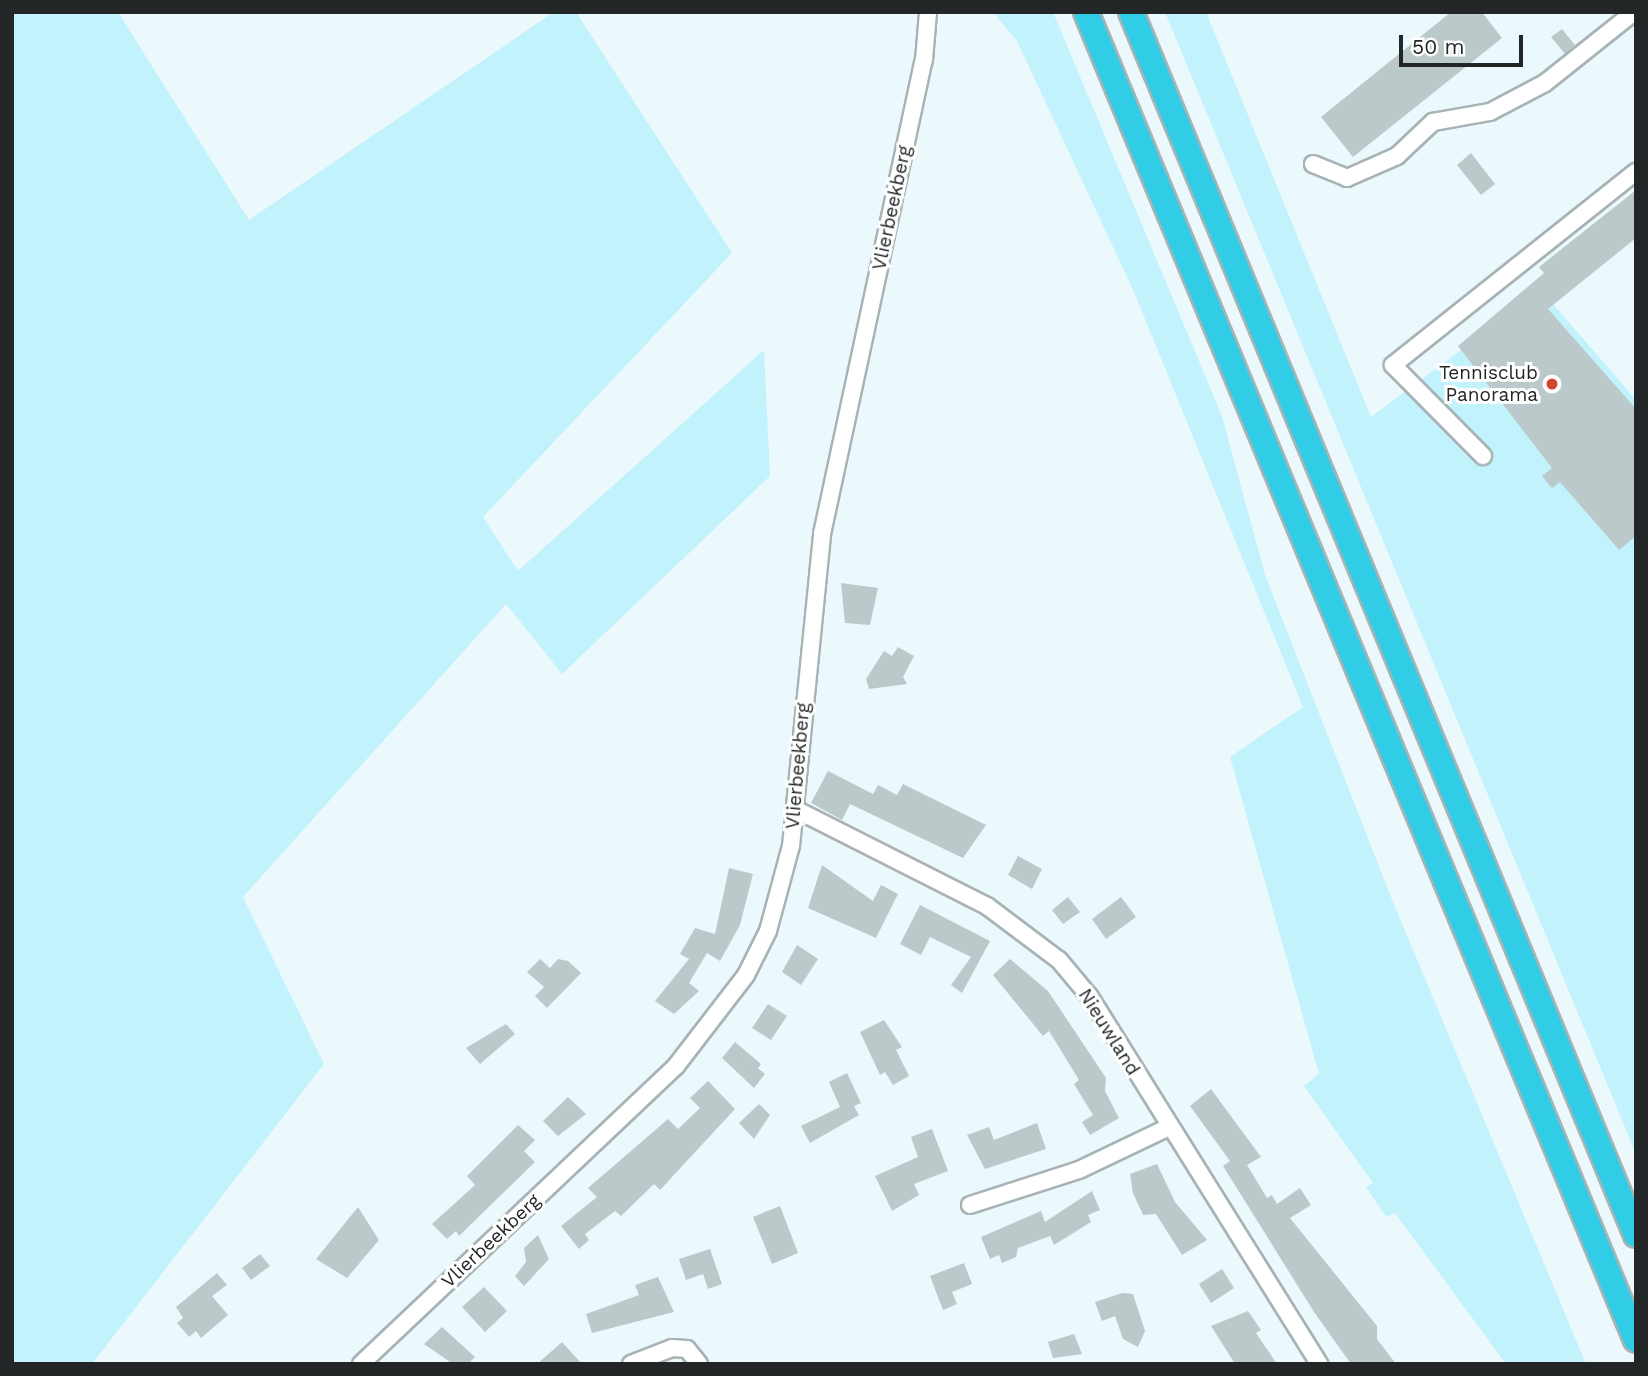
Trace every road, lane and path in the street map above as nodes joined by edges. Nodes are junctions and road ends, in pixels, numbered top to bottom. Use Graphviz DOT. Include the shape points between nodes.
graph roads {
  1 [pos="928,12"];
  2 [pos="1086,12"];
  3 [pos="1131,12"];
  4 [pos="1634,12"];
  5 [pos="1313,164"];
  6 [pos="1636,172"];
  7 [pos="1483,456"];
  8 [pos="795,809"];
  9 [pos="1167,1128"];
  10 [pos="970,1205"];
  11 [pos="1636,1235"];
  12 [pos="1636,1340"];
  13 [pos="361,1364"];
  14 [pos="631,1364"];
  15 [pos="699,1364"];
  16 [pos="1319,1364"];
  1 -- 8 [label="street, Vlierbeekberg" via="924,60 821,534"];
  2 -- 12 [label="highway"];
  3 -- 11 [label="highway"];
  4 -- 5 [label="street" via="1545,83 1490,112 1433,122 1397,156 1347,178"];
  6 -- 7 [label="street" via="1393,365"];
  8 -- 9 [label="street, Nieuwland" via="1027,930 1090,997"];
  8 -- 13 [label="street, Vlierbeekberg" via="781,893 768,931 713,1023 676,1066"];
  9 -- 10 [label="street" via="1079,1170"];
  9 -- 16 [label="street, Nieuwland"];
  14 -- 15 [label="street" via="672,1348 687,1349"];
}
